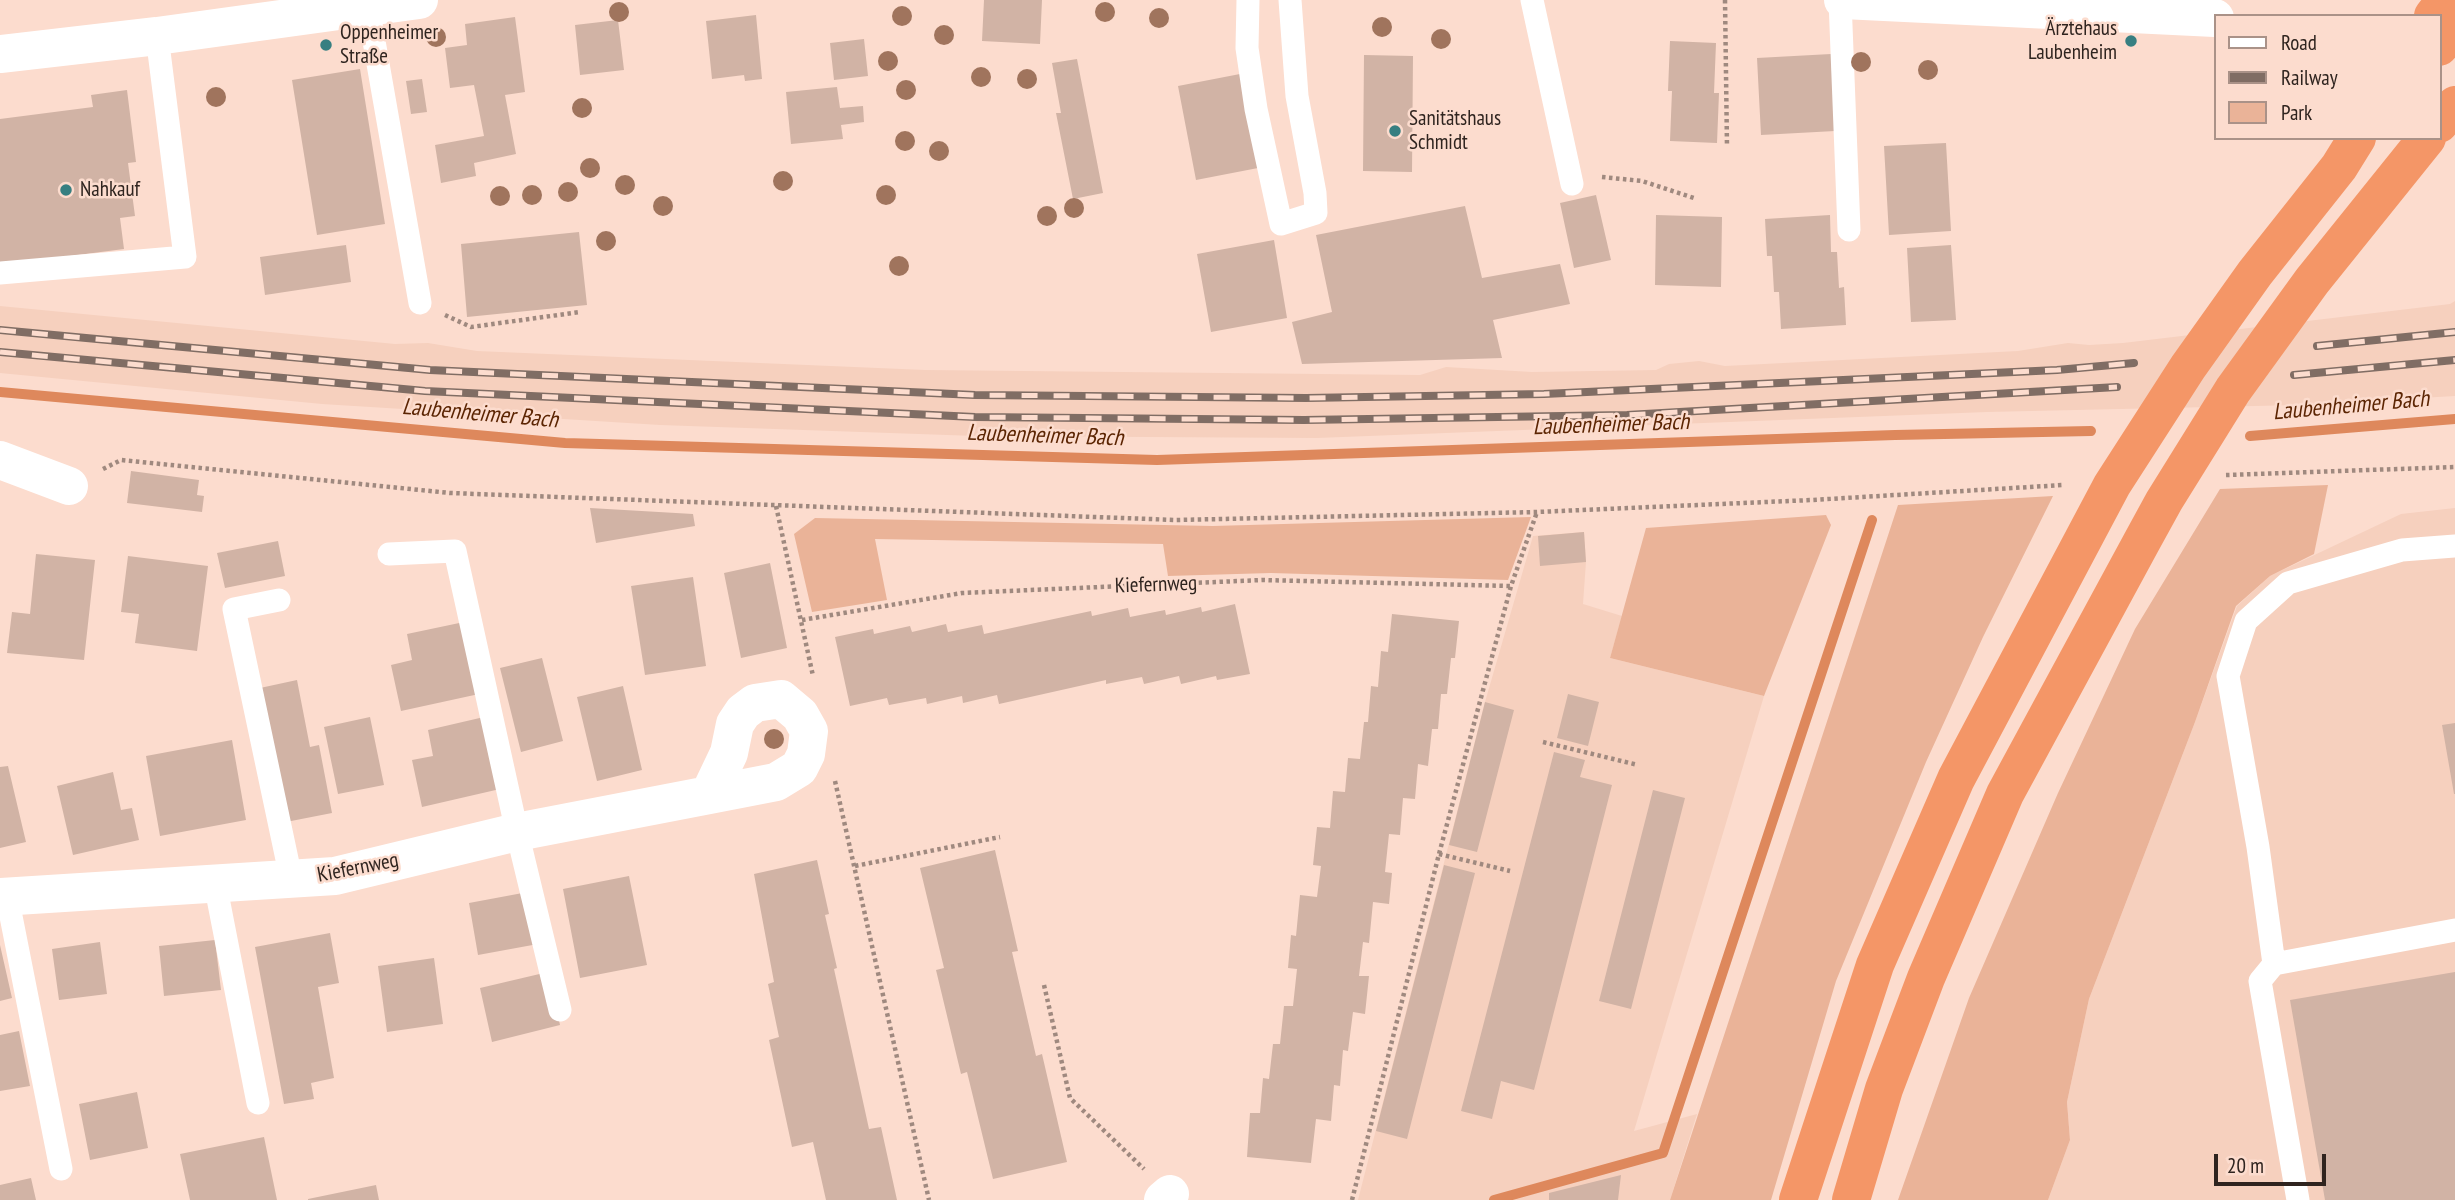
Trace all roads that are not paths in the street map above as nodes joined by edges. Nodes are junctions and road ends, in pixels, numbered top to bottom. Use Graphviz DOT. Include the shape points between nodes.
graph roads {
  1 [pos="418,0"];
  2 [pos="1248,0"];
  3 [pos="1290,0"];
  4 [pos="1532,0"];
  5 [pos="1841,0"];
  6 [pos="368,7"];
  7 [pos="2214,18"];
  8 [pos="2455,31"];
  9 [pos="157,36"];
  10 [pos="2441,45"];
  11 [pos="0,54"];
  12 [pos="2455,105"];
  13 [pos="2441,122"];
  14 [pos="2455,125"];
  15 [pos="2441,136"];
  16 [pos="2425,140"];
  17 [pos="2437,140"];
  18 [pos="2355,144"];
  19 [pos="2399,171"];
  20 [pos="1571,179"];
  21 [pos="1849,230"];
  22 [pos="0,273"];
  23 [pos="420,303"];
  24 [pos="0,460"];
  25 [pos="69,486"];
  26 [pos="2455,545"];
  27 [pos="389,554"];
  28 [pos="279,600"];
  29 [pos="709,795"];
  30 [pos="517,832"];
  31 [pos="291,878"];
  32 [pos="215,883"];
  33 [pos="4,897"];
  34 [pos="2455,930"];
  35 [pos="2274,964"];
  36 [pos="561,1010"];
  37 [pos="258,1102"];
  38 [pos="61,1168"];
  39 [pos="1798,1200"];
  40 [pos="1852,1200"];
  41 [pos="2298,1200"];
  1 -- 6 [label="main road"];
  2 -- 3 [label="lane" via="1247,48 1281,224 1316,214 1297,96"];
  4 -- 20 [label="lane"];
  5 -- 7 [label="main road"];
  5 -- 21 [label="lane"];
  6 -- 9 [label="main road"];
  6 -- 23 [label="lane"];
  8 -- 10 [label="highway"];
  9 -- 11 [label="main road"];
  9 -- 22 [label="lane" via="185,257"];
  12 -- 13 [label="highway"];
  14 -- 15 [label="highway"];
  16 -- 19 [label="highway"];
  17 -- 19 [label="highway"];
  18 -- 39 [label="highway" via="2188,367 2112,485 1955,779 1875,965"];
  19 -- 40 [label="highway" via="2233,390 2164,501 2005,794 1884,1089"];
  24 -- 25 [label="main road"];
  26 -- 35 [label="lane" via="2402,550 2288,583 2246,621 2228,676"];
  27 -- 30 [label="lane" via="455,551"];
  28 -- 31 [label="lane" via="234,609"];
  29 -- 30 [label="main road, Kiefernweg"];
  30 -- 31 [label="main road, Kiefernweg" via="335,876"];
  30 -- 36 [label="lane"];
  31 -- 32 [label="main road, Kiefernweg"];
  32 -- 33 [label="main road, Kiefernweg"];
  32 -- 37 [label="lane"];
  33 -- 38 [label="lane"];
  34 -- 35 [label="lane"];
  35 -- 41 [label="lane" via="2260,981"];
}
